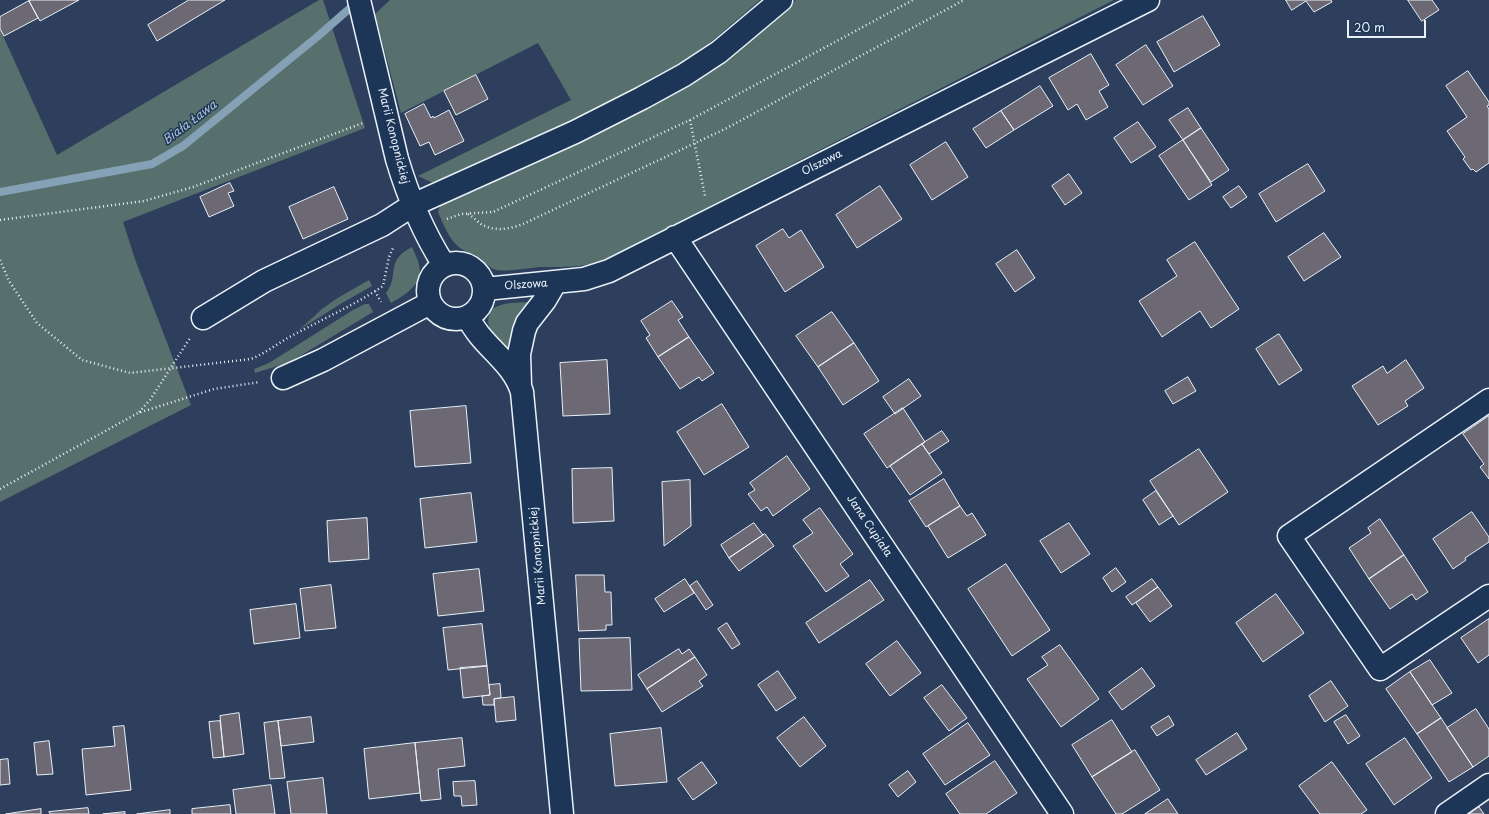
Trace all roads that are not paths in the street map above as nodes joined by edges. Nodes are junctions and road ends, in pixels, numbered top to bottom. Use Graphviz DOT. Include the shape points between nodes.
graph roads {
  1 [pos="359,0"];
  2 [pos="781,0"];
  3 [pos="1148,0"];
  4 [pos="413,205"];
  5 [pos="675,237"];
  6 [pos="444,265"];
  7 [pos="555,283"];
  8 [pos="485,289"];
  9 [pos="430,303"];
  10 [pos="468,317"];
  11 [pos="203,318"];
  12 [pos="283,378"];
  13 [pos="520,385"];
  14 [pos="1489,400"];
  15 [pos="1489,596"];
  16 [pos="1489,785"];
  17 [pos="562,814"];
  18 [pos="1062,814"];
  19 [pos="1447,814"];
  1 -- 4 [label="street, Marii Konopnickiej" via="397,159"];
  2 -- 4 [label="street" via="719,52 677,79 575,132"];
  3 -- 5 [label="street, Olszowa"];
  4 -- 6 [label="street, Marii Konopnickiej"];
  4 -- 11 [label="street" via="382,225 264,281"];
  5 -- 7 [label="street, Olszowa" via="608,270 584,279"];
  5 -- 18 [label="street, Jana Cupiała"];
  6 -- 8 [label="street" via="453,262 471,266 483,280"];
  6 -- 9 [label="street" via="435,271 429,281"];
  7 -- 8 [label="street, Olszowa"];
  7 -- 13 [label="street" via="524,331 519,354"];
  8 -- 10 [label="street" via="481,306"];
  9 -- 10 [label="street" via="442,316 450,319"];
  9 -- 12 [label="street" via="323,360"];
  10 -- 13 [label="street, Marii Konopnickiej" via="473,328 513,372"];
  13 -- 17 [label="street, Marii Konopnickiej" via="524,402"];
  14 -- 15 [label="street" via="1290,536 1380,669"];
  16 -- 19 [label="street"];
}
